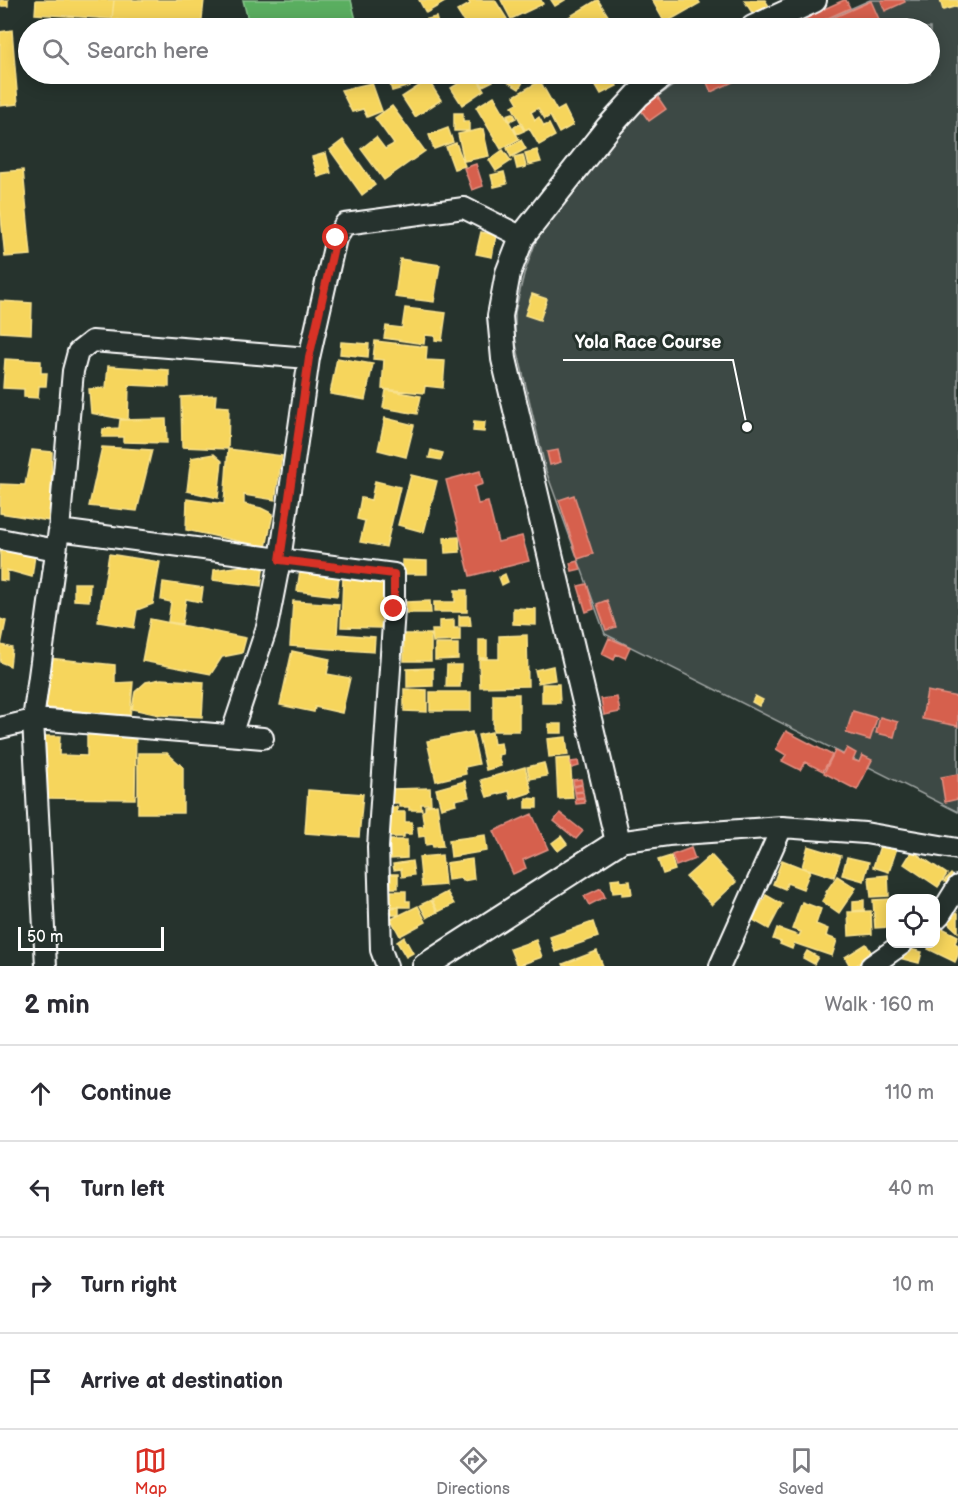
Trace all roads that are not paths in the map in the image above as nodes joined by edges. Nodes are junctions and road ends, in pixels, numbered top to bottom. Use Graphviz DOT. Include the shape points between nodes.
graph roads {
  1 [pos="800,2"];
  2 [pos="771,18"];
  3 [pos="652,84"];
  4 [pos="522,237"];
  5 [pos="309,358"];
  6 [pos="0,539"];
  7 [pos="57,540"];
  8 [pos="280,560"];
  9 [pos="33,720"];
  10 [pos="0,728"];
  11 [pos="231,735"];
  12 [pos="263,738"];
  13 [pos="782,827"];
  14 [pos="618,842"];
  15 [pos="958,849"];
  16 [pos="958,886"];
  17 [pos="940,915"];
  18 [pos="896,948"];
  19 [pos="46,966"];
  20 [pos="387,966"];
  21 [pos="426,966"];
  22 [pos="720,966"];
  23 [pos="871,966"];
  1 -- 2 [label="street"];
  3 -- 4 [label="street" via="608,128"];
  4 -- 5 [label="street" via="464,208 345,224 336,238"];
  4 -- 14 [label="street" via="508,273 500,316 504,359"];
  5 -- 7 [label="street" via="92,341 78,352 72,370"];
  5 -- 8 [label="street"];
  6 -- 7 [label="street"];
  7 -- 8 [label="street"];
  7 -- 9 [label="street"];
  8 -- 11 [label="street" via="267,627"];
  8 -- 20 [label="street" via="394,574 378,847 381,950"];
  9 -- 10 [label="street"];
  9 -- 11 [label="street"];
  9 -- 19 [label="street"];
  11 -- 12 [label="street"];
  13 -- 14 [label="street"];
  13 -- 15 [label="street" via="865,833"];
  13 -- 22 [label="street"];
  14 -- 21 [label="street"];
  16 -- 17 [label="street"];
  18 -- 23 [label="street"];
}
